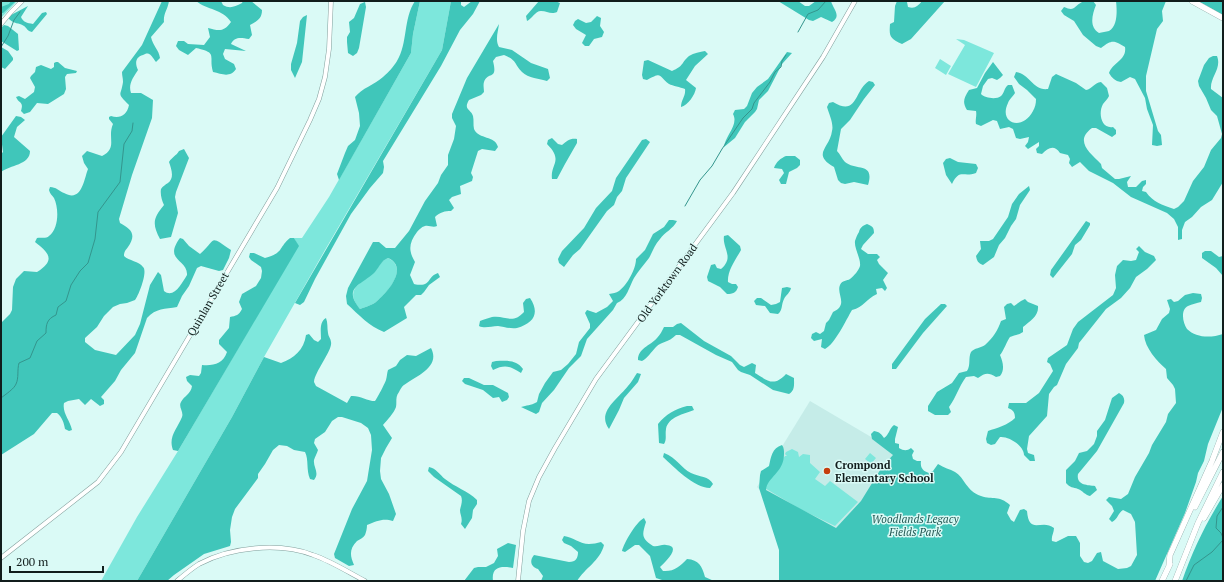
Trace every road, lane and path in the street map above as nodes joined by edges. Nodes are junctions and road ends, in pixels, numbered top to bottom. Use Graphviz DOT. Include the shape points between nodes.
graph roads {
  1 [pos="22,1"];
  2 [pos="331,1"];
  3 [pos="855,1"];
  4 [pos="1192,1"];
  5 [pos="1223,18"];
  6 [pos="1,24"];
  7 [pos="1223,432"];
  8 [pos="1223,452"];
  9 [pos="1223,472"];
  10 [pos="1223,485"];
  11 [pos="1198,524"];
  12 [pos="1,558"];
  13 [pos="1169,566"];
  14 [pos="177,581"];
  15 [pos="365,581"];
  16 [pos="518,581"];
  17 [pos="1162,581"];
  18 [pos="1175,581"];
  1 -- 6 [label="street"];
  2 -- 12 [label="street, Quinlan Street" via="325,77 310,120 276,188 125,446 98,482"];
  3 -- 16 [label="street, Old Yorktown Road" via="823,57 733,193 596,379 555,448 527,506"];
  4 -- 5 [label="highway"];
  7 -- 13 [label="highway" via="1170,555"];
  8 -- 13 [label="highway"];
  9 -- 11 [label="highway"];
  10 -- 11 [label="highway" via="1205,517"];
  11 -- 18 [label="highway"];
  13 -- 17 [label="highway"];
  14 -- 15 [label="street" via="198,565 225,554 253,548 286,548 303,552"];
}
